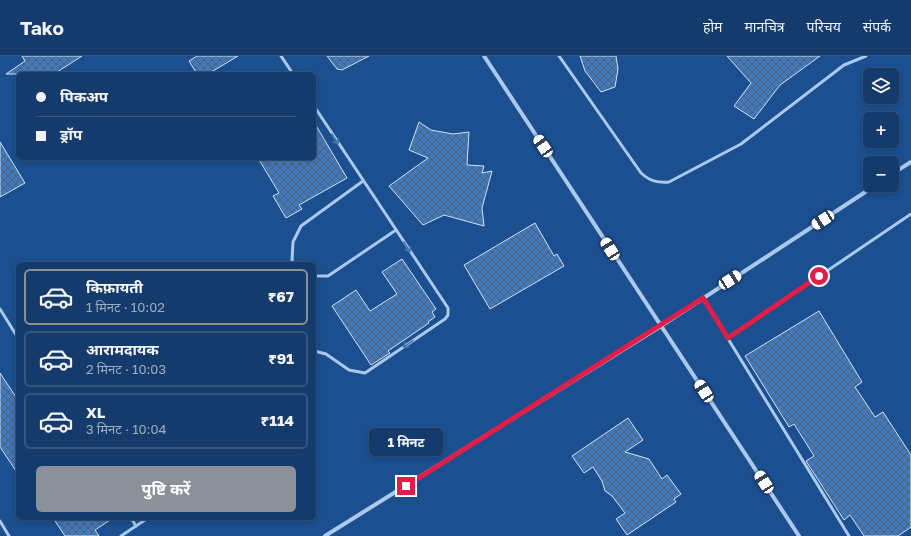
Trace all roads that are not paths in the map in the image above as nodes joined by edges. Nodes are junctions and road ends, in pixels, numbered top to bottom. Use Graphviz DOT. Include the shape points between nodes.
graph roads {
  1 [pos="281,56"];
  2 [pos="484,56"];
  3 [pos="559,56"];
  4 [pos="866,56"];
  5 [pos="292,72"];
  6 [pos="316,109"];
  7 [pos="911,162"];
  8 [pos="899,170"];
  9 [pos="363,181"];
  10 [pos="865,192"];
  11 [pos="911,214"];
  12 [pos="396,230"];
  13 [pos="293,262"];
  14 [pos="316,276"];
  15 [pos="703,298"];
  16 [pos="0,310"];
  17 [pos="661,326"];
  18 [pos="16,335"];
  19 [pos="728,338"];
  20 [pos="316,352"];
  21 [pos="132,520"];
  22 [pos="145,520"];
  23 [pos="0,521"];
  24 [pos="136,526"];
  25 [pos="9,536"];
  26 [pos="121,536"];
  27 [pos="325,536"];
  28 [pos="798,536"];
  29 [pos="849,536"];
  1 -- 5 [label="lane"];
  2 -- 17 [label="street"];
  3 -- 4 [label="lane" via="641,173 657,183 669,182 741,144 844,65"];
  6 -- 9 [label="lane, one-way"];
  7 -- 8 [label="street"];
  9 -- 12 [label="lane"];
  9 -- 13 [label="lane" via="301,226 293,242"];
  10 -- 15 [label="street"];
  11 -- 19 [label="lane"];
  12 -- 14 [label="lane" via="328,276"];
  12 -- 20 [label="lane, one-way" via="448,308 445,320 365,373 349,370 326,354"];
  15 -- 17 [label="street"];
  15 -- 19 [label="lane"];
  16 -- 18 [label="lane"];
  17 -- 27 [label="street"];
  17 -- 28 [label="street"];
  19 -- 29 [label="lane"];
  21 -- 24 [label="lane"];
  22 -- 24 [label="lane"];
  23 -- 25 [label="lane"];
  24 -- 26 [label="lane"];
}
